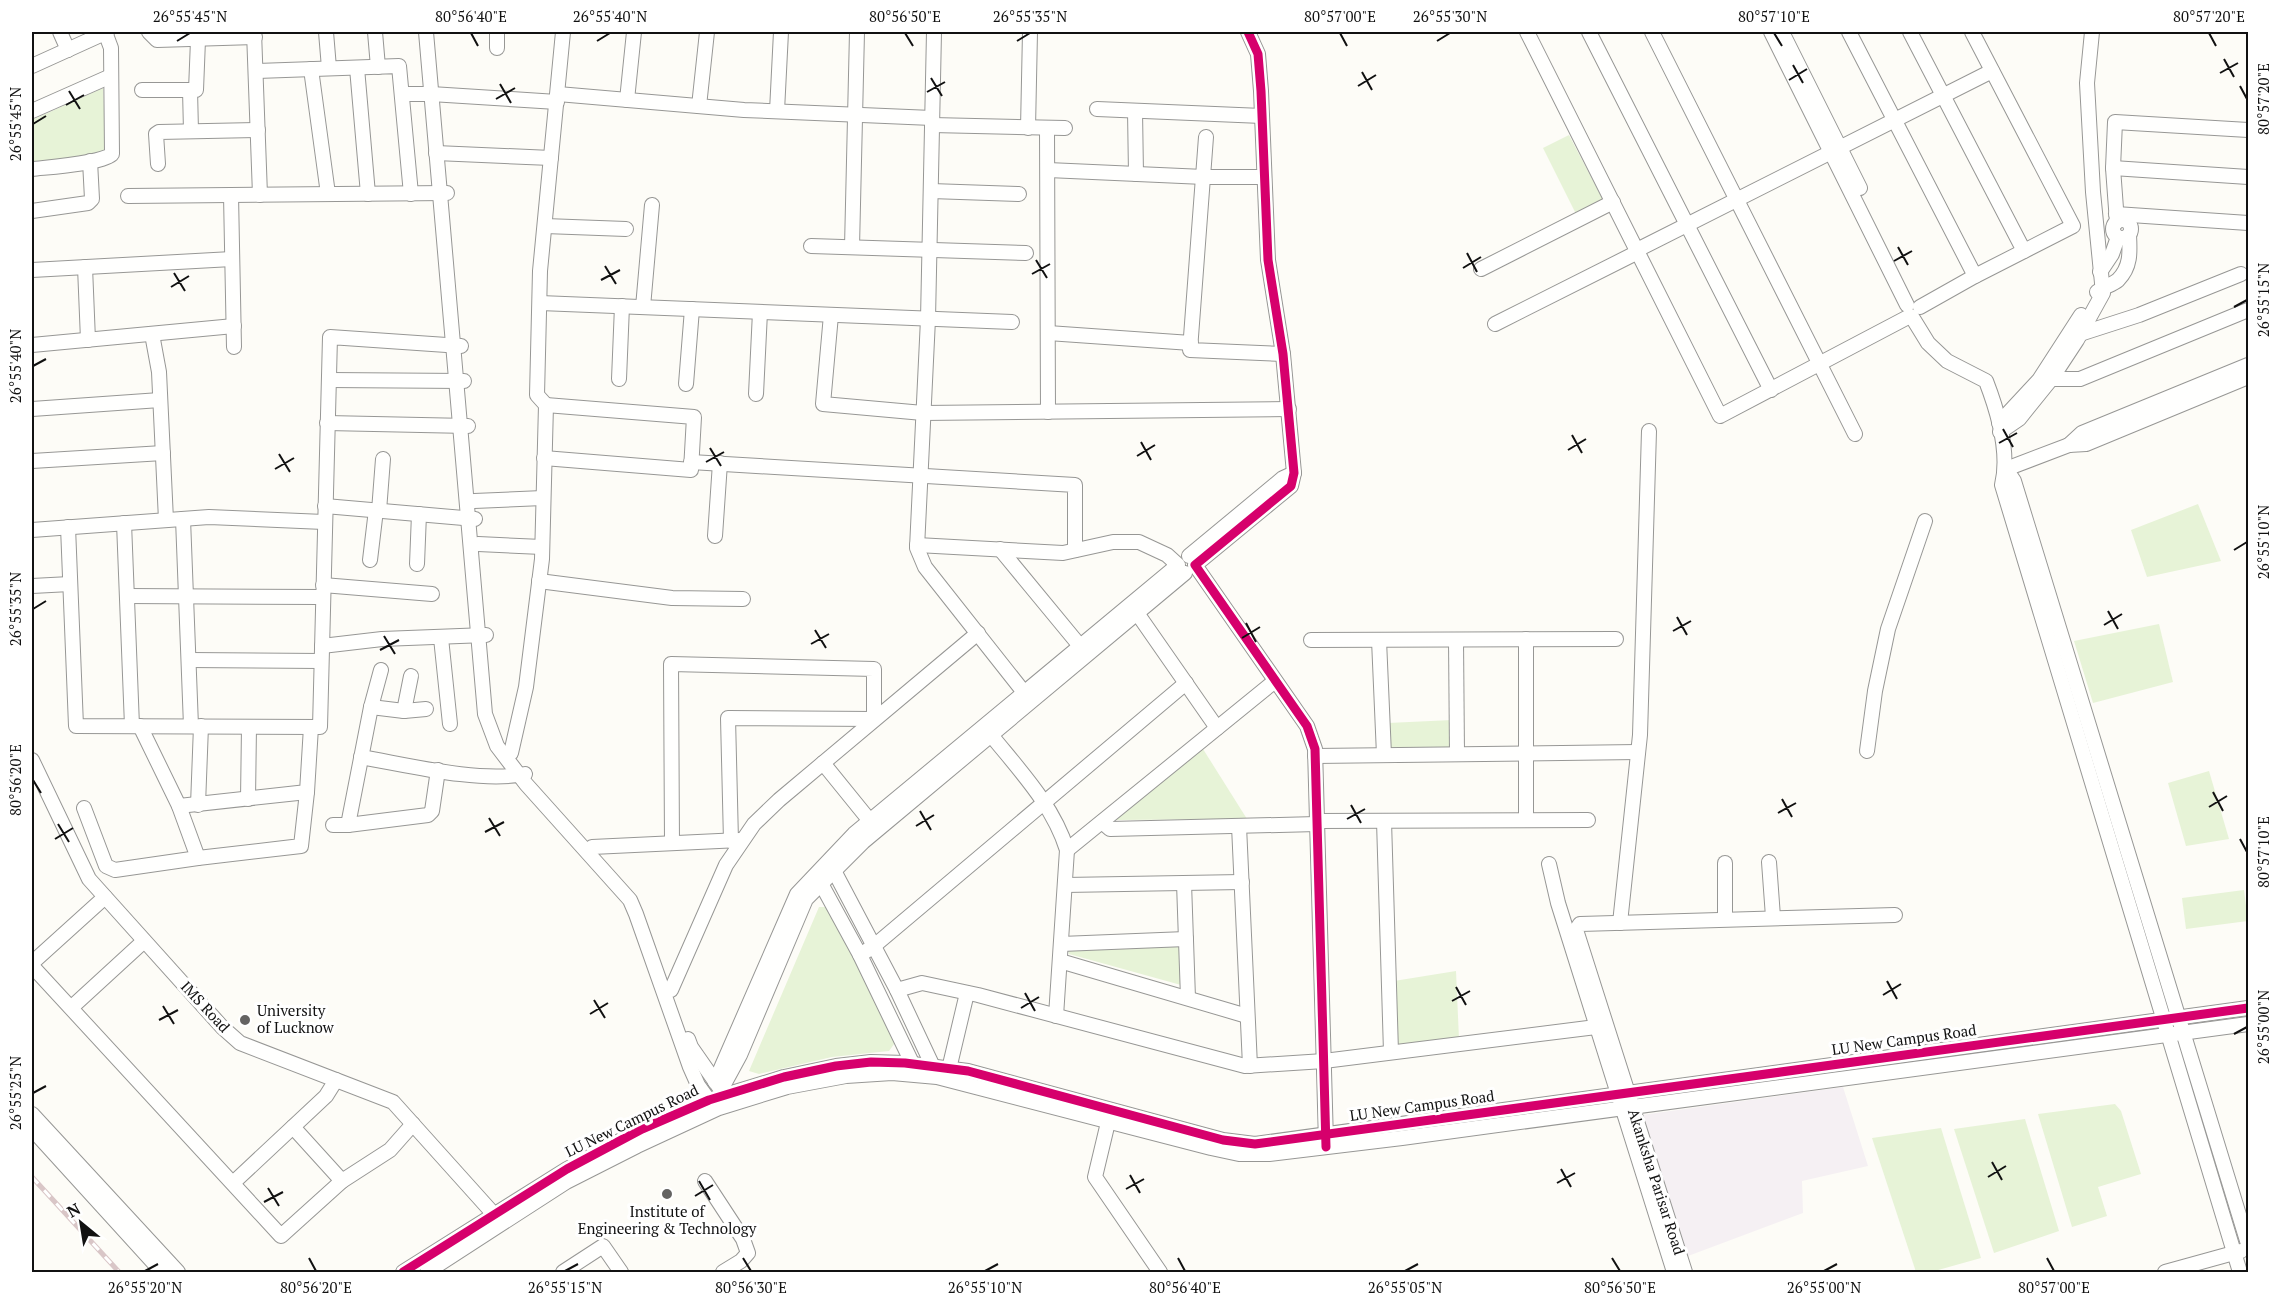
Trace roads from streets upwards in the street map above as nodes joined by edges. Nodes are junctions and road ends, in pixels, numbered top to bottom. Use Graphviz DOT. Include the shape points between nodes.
graph roads {
  1 [pos="60,32"];
  2 [pos="106,32"];
  3 [pos="149,32"];
  4 [pos="326,32"];
  5 [pos="375,32"];
  6 [pos="426,32"];
  7 [pos="433,32"];
  8 [pos="497,32"];
  9 [pos="564,32"];
  10 [pos="634,32"];
  11 [pos="707,32"];
  12 [pos="781,32"];
  13 [pos="857,32"];
  14 [pos="934,32"];
  15 [pos="1030,32"];
  16 [pos="1248,32"];
  17 [pos="1527,32"];
  18 [pos="1589,32"];
  19 [pos="1652,32"];
  20 [pos="1771,32"];
  21 [pos="1782,32"];
  22 [pos="1849,32"];
  23 [pos="1910,32"];
  24 [pos="1972,32"];
  25 [pos="2091,32"];
  26 [pos="255,34"];
  27 [pos="176,36"];
  28 [pos="198,40"];
  29 [pos="497,48"];
  30 [pos="68,50"];
  31 [pos="32,66"];
  32 [pos="378,67"];
  33 [pos="357,68"];
  34 [pos="311,69"];
  35 [pos="329,69"];
  36 [pos="256,71"];
  37 [pos="1992,71"];
  38 [pos="111,76"];
  39 [pos="142,90"];
  40 [pos="190,90"];
  41 [pos="402,94"];
  42 [pos="435,94"];
  43 [pos="1943,96"];
  44 [pos="557,98"];
  45 [pos="627,100"];
  46 [pos="699,106"];
  47 [pos="1097,109"];
  48 [pos="32,111"];
  49 [pos="777,111"];
  50 [pos="1135,111"];
  51 [pos="856,115"];
  52 [pos="1262,116"];
  53 [pos="1894,120"];
  54 [pos="932,122"];
  55 [pos="1028,128"];
  56 [pos="1047,128"];
  57 [pos="1065,128"];
  58 [pos="258,130"];
  59 [pos="2248,130"];
  60 [pos="192,131"];
  61 [pos="1206,137"];
  62 [pos="1836,149"];
  63 [pos="440,153"];
  64 [pos="551,158"];
  65 [pos="90,161"];
  66 [pos="158,164"];
  67 [pos="2114,168"];
  68 [pos="32,169"];
  69 [pos="1048,170"];
  70 [pos="1136,174"];
  71 [pos="1204,177"];
  72 [pos="1264,177"];
  73 [pos="2248,177"];
  74 [pos="931,191"];
  75 [pos="444,193"];
  76 [pos="328,194"];
  77 [pos="368,194"];
  78 [pos="411,194"];
  79 [pos="1019,194"];
  80 [pos="231,195"];
  81 [pos="260,195"];
  82 [pos="128,196"];
  83 [pos="1736,200"];
  84 [pos="1612,202"];
  85 [pos="651,205"];
  86 [pos="32,211"];
  87 [pos="2117,218"];
  88 [pos="2248,223"];
  89 [pos="1687,225"];
  90 [pos="545,226"];
  91 [pos="626,230"];
  92 [pos="2123,236"];
  93 [pos="811,246"];
  94 [pos="852,247"];
  95 [pos="930,249"];
  96 [pos="1637,251"];
  97 [pos="2024,251"];
  98 [pos="1026,253"];
  99 [pos="232,259"];
  100 [pos="85,267"];
  101 [pos="1481,269"];
  102 [pos="32,270"];
  103 [pos="2100,272"];
  104 [pos="2241,274"];
  105 [pos="1975,276"];
  106 [pos="2102,288"];
  107 [pos="540,303"];
  108 [pos="622,306"];
  109 [pos="643,307"];
  110 [pos="692,309"];
  111 [pos="1913,310"];
  112 [pos="2248,310"];
  113 [pos="760,312"];
  114 [pos="831,315"];
  115 [pos="928,319"];
  116 [pos="1012,322"];
  117 [pos="1495,324"];
  118 [pos="234,326"];
  119 [pos="1048,333"];
  120 [pos="152,334"];
  121 [pos="2080,334"];
  122 [pos="88,340"];
  123 [pos="1191,343"];
  124 [pos="32,345"];
  125 [pos="457,346"];
  126 [pos="234,347"];
  127 [pos="1283,354"];
  128 [pos="1820,365"];
  129 [pos="2248,365"];
  130 [pos="2248,377"];
  131 [pos="619,379"];
  132 [pos="2046,379"];
  133 [pos="328,380"];
  134 [pos="460,381"];
  135 [pos="686,384"];
  136 [pos="1771,390"];
  137 [pos="756,394"];
  138 [pos="160,400"];
  139 [pos="546,405"];
  140 [pos="32,409"];
  141 [pos="1289,409"];
  142 [pos="1048,412"];
  143 [pos="923,413"];
  144 [pos="327,423"];
  145 [pos="464,427"];
  146 [pos="1999,427"];
  147 [pos="1649,431"];
  148 [pos="1855,434"];
  149 [pos="2068,445"];
  150 [pos="163,453"];
  151 [pos="544,458"];
  152 [pos="383,459"];
  153 [pos="32,461"];
  154 [pos="691,462"];
  155 [pos="720,464"];
  156 [pos="2006,469"];
  157 [pos="920,475"];
  158 [pos="543,498"];
  159 [pos="474,501"];
  160 [pos="325,506"];
  161 [pos="377,511"];
  162 [pos="419,514"];
  163 [pos="183,519"];
  164 [pos="472,519"];
  165 [pos="166,520"];
  166 [pos="1925,520"];
  167 [pos="324,522"];
  168 [pos="124,523"];
  169 [pos="68,527"];
  170 [pos="32,530"];
  171 [pos="715,536"];
  172 [pos="478,544"];
  173 [pos="917,545"];
  174 [pos="542,547"];
  175 [pos="1000,549"];
  176 [pos="1075,550"];
  177 [pos="370,560"];
  178 [pos="417,564"];
  179 [pos="1187,565"];
  180 [pos="539,581"];
  181 [pos="70,584"];
  182 [pos="32,586"];
  183 [pos="323,591"];
  184 [pos="432,594"];
  185 [pos="186,595"];
  186 [pos="127,596"];
  187 [pos="743,599"];
  188 [pos="1137,613"];
  189 [pos="978,633"];
  190 [pos="482,635"];
  191 [pos="441,638"];
  192 [pos="1526,639"];
  193 [pos="1616,639"];
  194 [pos="1311,640"];
  195 [pos="1379,640"];
  196 [pos="1456,640"];
  197 [pos="321,646"];
  198 [pos="1080,646"];
  199 [pos="189,660"];
  200 [pos="321,661"];
  201 [pos="381,670"];
  202 [pos="411,675"];
  203 [pos="1275,681"];
  204 [pos="1186,683"];
  205 [pos="1028,697"];
  206 [pos="371,707"];
  207 [pos="426,709"];
  208 [pos="404,711"];
  209 [pos="874,719"];
  210 [pos="450,724"];
  211 [pos="136,726"];
  212 [pos="196,726"];
  213 [pos="249,727"];
  214 [pos="311,727"];
  215 [pos="1217,728"];
  216 [pos="991,735"];
  217 [pos="2087,740"];
  218 [pos="1867,751"];
  219 [pos="1638,752"];
  220 [pos="511,753"];
  221 [pos="1526,753"];
  222 [pos="1457,754"];
  223 [pos="1384,755"];
  224 [pos="1315,756"];
  225 [pos="361,757"];
  226 [pos="32,760"];
  227 [pos="823,763"];
  228 [pos="438,770"];
  229 [pos="524,774"];
  230 [pos="307,792"];
  231 [pos="248,799"];
  232 [pos="1044,801"];
  233 [pos="198,805"];
  234 [pos="179,806"];
  235 [pos="84,808"];
  236 [pos="1526,820"];
  237 [pos="1588,820"];
  238 [pos="564,821"];
  239 [pos="870,821"];
  240 [pos="1384,821"];
  241 [pos="1102,822"];
  242 [pos="1317,823"];
  243 [pos="1239,826"];
  244 [pos="737,841"];
  245 [pos="672,843"];
  246 [pos="592,847"];
  247 [pos="1067,850"];
  248 [pos="198,858"];
  249 [pos="1769,862"];
  250 [pos="1725,863"];
  251 [pos="1549,864"];
  252 [pos="831,866"];
  253 [pos="819,879"];
  254 [pos="1242,882"];
  255 [pos="1184,883"];
  256 [pos="1065,885"];
  257 [pos="105,897"];
  258 [pos="639,912"];
  259 [pos="1895,915"];
  260 [pos="1773,917"];
  261 [pos="1725,918"];
  262 [pos="1620,923"];
  263 [pos="1186,939"];
  264 [pos="144,941"];
  265 [pos="1061,944"];
  266 [pos="874,946"];
  267 [pos="860,955"];
  268 [pos="1060,961"];
  269 [pos="32,964"];
  270 [pos="671,990"];
  271 [pos="897,990"];
  272 [pos="967,993"];
  273 [pos="1188,999"];
  274 [pos="72,1007"];
  275 [pos="2248,1008"];
  276 [pos="1056,1016"];
  277 [pos="1247,1016"];
  278 [pos="2179,1018"];
  279 [pos="2165,1020"];
  280 [pos="2248,1024"];
  281 [pos="1596,1027"];
  282 [pos="2184,1033"];
  283 [pos="2169,1035"];
  284 [pos="1391,1052"];
  285 [pos="1324,1060"];
  286 [pos="695,1065"];
  287 [pos="1250,1066"];
  288 [pos="915,1069"];
  289 [pos="940,1071"];
  290 [pos="336,1080"];
  291 [pos="1622,1093"];
  292 [pos="719,1097"];
  293 [pos="1627,1108"];
  294 [pos="32,1114"];
  295 [pos="1110,1115"];
  296 [pos="413,1124"];
  297 [pos="293,1127"];
  298 [pos="32,1129"];
  299 [pos="1326,1141"];
  300 [pos="342,1181"];
  301 [pos="705,1181"];
  302 [pos="233,1183"];
  303 [pos="498,1219"];
  304 [pos="2248,1244"];
  305 [pos="2248,1249"];
  306 [pos="2234,1253"];
  307 [pos="432,1271"];
  308 [pos="162,1272"];
  309 [pos="178,1272"];
  310 [pos="403,1272"];
  311 [pos="563,1272"];
  312 [pos="621,1272"];
  313 [pos="723,1272"];
  314 [pos="1160,1272"];
  315 [pos="1674,1272"];
  316 [pos="1685,1272"];
  317 [pos="2165,1272"];
  318 [pos="2240,1272"];
  1 -- 30 [label="street"];
  2 -- 30 [label="street"];
  2 -- 38 [label="street" via="111,48"];
  3 -- 27 [label="street" via="157,40"];
  4 -- 35 [label="street"];
  5 -- 32 [label="street"];
  6 -- 42 [label="street"];
  7 -- 42 [label="street"];
  8 -- 29 [label="street"];
  9 -- 44 [label="street"];
  10 -- 45 [label="street"];
  11 -- 46 [label="street"];
  12 -- 49 [label="street"];
  13 -- 51 [label="street"];
  14 -- 54 [label="street"];
  15 -- 55 [label="street"];
  16 -- 52 [label="street" via="1258,54"];
  17 -- 84 [label="street"];
  18 -- 89 [label="street"];
  19 -- 83 [label="street"];
  20 -- 62 [label="street"];
  21 -- 62 [label="street"];
  22 -- 53 [label="street"];
  23 -- 43 [label="street"];
  24 -- 37 [label="street"];
  25 -- 103 [label="street" via="2087,83"];
  26 -- 28 [label="street"];
  26 -- 36 [label="street"];
  27 -- 28 [label="street"];
  28 -- 40 [label="street" via="198,88"];
  30 -- 31 [label="street"];
  32 -- 33 [label="street"];
  32 -- 41 [label="street" via="399,66"];
  33 -- 35 [label="street"];
  33 -- 77 [label="street"];
  34 -- 35 [label="street"];
  34 -- 36 [label="street"];
  34 -- 76 [label="street"];
  36 -- 58 [label="street"];
  37 -- 43 [label="street"];
  37 -- 97 [label="street" via="2073,226"];
  38 -- 48 [label="street"];
  38 -- 65 [label="street" via="112,154"];
  39 -- 40 [label="street"];
  40 -- 60 [label="street"];
  41 -- 42 [label="street"];
  41 -- 78 [label="street"];
  42 -- 44 [label="street"];
  42 -- 63 [label="street"];
  43 -- 53 [label="street"];
  43 -- 97 [label="street"];
  44 -- 45 [label="street"];
  44 -- 64 [label="street"];
  45 -- 46 [label="street"];
  46 -- 49 [label="street"];
  47 -- 50 [label="street"];
  49 -- 51 [label="street"];
  50 -- 52 [label="street"];
  50 -- 70 [label="street"];
  51 -- 54 [label="street"];
  51 -- 94 [label="street"];
  52 -- 72 [label="street"];
  53 -- 62 [label="street"];
  53 -- 105 [label="street"];
  54 -- 55 [label="street"];
  54 -- 74 [label="street"];
  55 -- 56 [label="street"];
  56 -- 57 [label="street"];
  56 -- 69 [label="street"];
  58 -- 60 [label="street"];
  58 -- 81 [label="street"];
  59 -- 67 [label="street" via="2115,122"];
  60 -- 66 [label="street" via="156,134"];
  61 -- 71 [label="street"];
  62 -- 83 [label="street"];
  62 -- 111 [label="street"];
  63 -- 64 [label="street"];
  63 -- 75 [label="street"];
  64 -- 90 [label="street"];
  65 -- 68 [label="street"];
  65 -- 86 [label="street" via="92,199 88,203"];
  67 -- 73 [label="street"];
  67 -- 87 [label="street"];
  69 -- 70 [label="street"];
  69 -- 119 [label="street"];
  70 -- 71 [label="street"];
  71 -- 72 [label="street"];
  71 -- 123 [label="street"];
  72 -- 127 [label="street" via="1268,260"];
  74 -- 79 [label="street"];
  74 -- 95 [label="street"];
  75 -- 78 [label="street"];
  75 -- 125 [label="street"];
  76 -- 77 [label="street"];
  76 -- 81 [label="street"];
  77 -- 78 [label="street"];
  80 -- 81 [label="street"];
  80 -- 82 [label="street"];
  80 -- 99 [label="street"];
  83 -- 89 [label="street"];
  83 -- 128 [label="street"];
  84 -- 96 [label="street"];
  84 -- 101 [label="street"];
  85 -- 109 [label="street"];
  87 -- 88 [label="street"];
  87 -- 92 [label="street" via="2114,230"];
  89 -- 96 [label="street"];
  89 -- 136 [label="street"];
  90 -- 91 [label="street"];
  90 -- 107 [label="street"];
  92 -- 103 [label="street"];
  92 -- 106 [label="street" via="2131,259 2117,281"];
  93 -- 94 [label="street"];
  94 -- 95 [label="street"];
  95 -- 98 [label="street"];
  95 -- 115 [label="street"];
  96 -- 117 [label="street"];
  96 -- 136 [label="street" via="1720,416"];
  97 -- 105 [label="street"];
  99 -- 100 [label="street"];
  99 -- 118 [label="street"];
  100 -- 102 [label="street"];
  100 -- 122 [label="street"];
  103 -- 106 [label="street"];
  104 -- 121 [label="street"];
  105 -- 111 [label="street"];
  106 -- 121 [label="street" via="2103,293"];
  106 -- 132 [label="street" via="2094,294"];
  107 -- 108 [label="street"];
  107 -- 139 [label="street" via="537,395"];
  108 -- 109 [label="street"];
  108 -- 131 [label="street"];
  109 -- 110 [label="street"];
  110 -- 113 [label="street"];
  110 -- 135 [label="street"];
  111 -- 128 [label="street"];
  111 -- 146 [label="street" via="1928,343 1947,361 1986,381"];
  112 -- 132 [label="street" via="2080,379"];
  113 -- 114 [label="street"];
  113 -- 137 [label="street"];
  114 -- 115 [label="street"];
  114 -- 143 [label="street" via="823,404"];
  115 -- 116 [label="street"];
  115 -- 143 [label="street"];
  118 -- 120 [label="street"];
  118 -- 126 [label="street"];
  119 -- 123 [label="street"];
  119 -- 142 [label="street"];
  120 -- 122 [label="street"];
  120 -- 138 [label="street"];
  121 -- 132 [label="street"];
  122 -- 124 [label="street"];
  123 -- 127 [label="street" via="1191,350"];
  125 -- 133 [label="street" via="330,337"];
  125 -- 134 [label="street"];
  127 -- 141 [label="street"];
  128 -- 136 [label="street"];
  128 -- 148 [label="street"];
  129 -- 149 [label="street" via="2082,433"];
  130 -- 149 [label="street" via="2086,444"];
  132 -- 146 [label="street"];
  133 -- 134 [label="street"];
  133 -- 144 [label="street"];
  134 -- 145 [label="street"];
  138 -- 140 [label="street"];
  138 -- 150 [label="street"];
  139 -- 151 [label="street"];
  139 -- 154 [label="street" via="694,417"];
  141 -- 142 [label="street"];
  141 -- 179 [label="street" via="1292,486"];
  142 -- 143 [label="street"];
  143 -- 157 [label="street"];
  144 -- 145 [label="street"];
  144 -- 160 [label="street"];
  145 -- 159 [label="street"];
  145 -- 164 [label="street"];
  146 -- 156 [label="street"];
  147 -- 219 [label="street"];
  149 -- 156 [label="street"];
  150 -- 153 [label="street"];
  150 -- 165 [label="street"];
  151 -- 154 [label="street" via="691,470"];
  151 -- 158 [label="street"];
  152 -- 161 [label="street"];
  154 -- 155 [label="street"];
  155 -- 157 [label="street"];
  155 -- 171 [label="street"];
  156 -- 217 [label="street" via="2014,481"];
  157 -- 173 [label="street"];
  157 -- 176 [label="street" via="1075,485"];
  158 -- 159 [label="street"];
  158 -- 174 [label="street"];
  159 -- 164 [label="street"];
  160 -- 161 [label="street"];
  160 -- 167 [label="street"];
  161 -- 162 [label="street"];
  161 -- 177 [label="street"];
  162 -- 164 [label="street"];
  162 -- 178 [label="street"];
  163 -- 165 [label="street"];
  163 -- 167 [label="street"];
  163 -- 185 [label="street"];
  164 -- 172 [label="street"];
  164 -- 190 [label="street"];
  165 -- 168 [label="street"];
  166 -- 218 [label="street" via="1888,629"];
  167 -- 183 [label="street"];
  168 -- 169 [label="street"];
  168 -- 186 [label="street"];
  169 -- 170 [label="street"];
  169 -- 181 [label="street"];
  172 -- 174 [label="street"];
  172 -- 190 [label="street"];
  173 -- 175 [label="street"];
  173 -- 189 [label="street" via="925,567"];
  174 -- 180 [label="street"];
  175 -- 176 [label="street" via="1063,553"];
  175 -- 198 [label="street"];
  176 -- 179 [label="street" via="1113,542 1139,542"];
  179 -- 188 [label="street"];
  179 -- 198 [label="street"];
  179 -- 203 [label="street"];
  180 -- 187 [label="street" via="672,598"];
  180 -- 220 [label="street" via="526,687"];
  181 -- 182 [label="street"];
  181 -- 211 [label="street" via="76,726"];
  183 -- 184 [label="street"];
  183 -- 185 [label="street"];
  183 -- 197 [label="street"];
  185 -- 186 [label="street"];
  185 -- 199 [label="street"];
  186 -- 211 [label="street"];
  188 -- 204 [label="street"];
  188 -- 205 [label="street"];
  189 -- 205 [label="street"];
  189 -- 209 [label="street"];
  190 -- 191 [label="street"];
  190 -- 220 [label="street" via="494,717"];
  190 -- 229 [label="street" via="485,714 497,746"];
  191 -- 197 [label="street"];
  191 -- 210 [label="street"];
  192 -- 193 [label="street"];
  192 -- 196 [label="street"];
  192 -- 221 [label="street"];
  194 -- 195 [label="street"];
  195 -- 196 [label="street"];
  195 -- 223 [label="street"];
  196 -- 222 [label="street"];
  197 -- 200 [label="street"];
  198 -- 205 [label="street"];
  199 -- 200 [label="street"];
  199 -- 212 [label="street"];
  200 -- 214 [label="street" via="320,727"];
  201 -- 206 [label="street"];
  202 -- 208 [label="street"];
  203 -- 215 [label="street"];
  203 -- 224 [label="street" via="1307,726"];
  204 -- 215 [label="street"];
  204 -- 232 [label="street"];
  205 -- 216 [label="street"];
  205 -- 239 [label="street"];
  206 -- 208 [label="street"];
  206 -- 225 [label="street"];
  207 -- 208 [label="street"];
  209 -- 227 [label="street"];
  209 -- 244 [label="street" via="728,718"];
  209 -- 245 [label="street" via="874,669 670,664"];
  211 -- 212 [label="street"];
  211 -- 234 [label="street"];
  212 -- 213 [label="street"];
  212 -- 233 [label="street"];
  213 -- 214 [label="street"];
  213 -- 231 [label="street"];
  214 -- 230 [label="street"];
  215 -- 241 [label="street"];
  216 -- 232 [label="street"];
  216 -- 252 [label="street"];
  217 -- 278 [label="street"];
  217 -- 279 [label="street"];
  219 -- 221 [label="street"];
  219 -- 262 [label="street"];
  220 -- 229 [label="street"];
  221 -- 222 [label="street"];
  221 -- 236 [label="street"];
  222 -- 223 [label="street"];
  223 -- 224 [label="street"];
  224 -- 242 [label="street"];
  225 -- 228 [label="street"];
  225 -- 228 [label="street" via="340,825 428,815 432,811"];
  226 -- 257 [label="street, IMS Road" via="89,879"];
  227 -- 239 [label="street"];
  227 -- 244 [label="street"];
  228 -- 229 [label="street" via="504,777"];
  229 -- 238 [label="street"];
  230 -- 231 [label="street"];
  230 -- 248 [label="street" via="301,846"];
  231 -- 233 [label="street"];
  232 -- 247 [label="street" via="1060,828"];
  232 -- 266 [label="street"];
  233 -- 234 [label="street"];
  234 -- 248 [label="street"];
  235 -- 248 [label="street" via="106,866 115,870"];
  236 -- 237 [label="street"];
  236 -- 240 [label="street"];
  238 -- 246 [label="street"];
  238 -- 258 [label="street"];
  239 -- 252 [label="street"];
  240 -- 242 [label="street"];
  240 -- 284 [label="street"];
  241 -- 243 [label="street" via="1110,829"];
  241 -- 247 [label="street"];
  242 -- 243 [label="street"];
  242 -- 285 [label="street"];
  243 -- 254 [label="street"];
  244 -- 245 [label="street"];
  244 -- 270 [label="street"];
  245 -- 246 [label="street"];
  246 -- 258 [label="street" via="634,893"];
  247 -- 256 [label="street"];
  249 -- 260 [label="street"];
  250 -- 261 [label="street"];
  251 -- 281 [label="street"];
  252 -- 253 [label="street"];
  252 -- 266 [label="street"];
  253 -- 267 [label="street"];
  253 -- 292 [label="street" via="806,899"];
  254 -- 255 [label="street"];
  254 -- 277 [label="street"];
  255 -- 256 [label="street"];
  255 -- 263 [label="street"];
  256 -- 265 [label="street"];
  257 -- 264 [label="street, IMS Road"];
  257 -- 269 [label="street"];
  258 -- 270 [label="street"];
  258 -- 286 [label="street"];
  259 -- 260 [label="street"];
  260 -- 261 [label="street"];
  261 -- 262 [label="street"];
  262 -- 291 [label="street" via="1580,924 1576,930"];
  263 -- 265 [label="street"];
  263 -- 273 [label="street"];
  264 -- 274 [label="street"];
  264 -- 290 [label="street, IMS Road" via="240,1043"];
  265 -- 268 [label="street"];
  266 -- 267 [label="street"];
  266 -- 271 [label="street"];
  267 -- 288 [label="street"];
  268 -- 273 [label="street"];
  268 -- 276 [label="street"];
  269 -- 274 [label="street"];
  270 -- 286 [label="street"];
  271 -- 272 [label="street" via="922,983"];
  271 -- 289 [label="street"];
  272 -- 276 [label="street"];
  272 -- 289 [label="street"];
  273 -- 277 [label="street"];
  274 -- 302 [label="street"];
  275 -- 278 [label="street, LU New Campus Road"];
  276 -- 287 [label="street"];
  277 -- 287 [label="street"];
  278 -- 279 [label="street, LU New Campus Road"];
  278 -- 282 [label="street"];
  279 -- 283 [label="street"];
  279 -- 291 [label="street, LU New Campus Road"];
  280 -- 282 [label="street, LU New Campus Road"];
  281 -- 284 [label="street"];
  281 -- 291 [label="street"];
  282 -- 283 [label="street, LU New Campus Road"];
  282 -- 304 [label="street"];
  283 -- 293 [label="street, LU New Campus Road"];
  283 -- 306 [label="street"];
  284 -- 285 [label="street"];
  285 -- 287 [label="street"];
  285 -- 299 [label="street"];
  286 -- 292 [label="street"];
  286 -- 292 [label="street" via="698,1084"];
  288 -- 289 [label="street, LU New Campus Road"];
  288 -- 292 [label="street, LU New Campus Road" via="871,1062 836,1066"];
  289 -- 295 [label="street, LU New Campus Road"];
  290 -- 296 [label="street, IMS Road" via="393,1102"];
  290 -- 297 [label="street" via="326,1096"];
  291 -- 293 [label="street, Akanksha Parisar Road"];
  291 -- 299 [label="street, LU New Campus Road"];
  292 -- 303 [label="street, LU New Campus Road" via="642,1129 567,1169"];
  293 -- 299 [label="street, LU New Campus Road"];
  293 -- 315 [label="street, Akanksha Parisar Road"];
  293 -- 316 [label="street, Akanksha Parisar Road"];
  294 -- 309 [label="street"];
  295 -- 299 [label="street, LU New Campus Road" via="1239,1154 1269,1154"];
  295 -- 314 [label="street" via="1095,1177"];
  296 -- 300 [label="street" via="390,1150"];
  296 -- 303 [label="street, IMS Road"];
  297 -- 300 [label="street"];
  297 -- 302 [label="street"];
  298 -- 308 [label="street"];
  300 -- 302 [label="street" via="281,1236"];
  301 -- 313 [label="street" via="748,1252"];
  303 -- 307 [label="street, LU New Campus Road"];
  303 -- 310 [label="street, LU New Campus Road"];
  305 -- 306 [label="street"];
  306 -- 317 [label="street"];
  306 -- 318 [label="street"];
  311 -- 312 [label="street" via="603,1246"];
}
